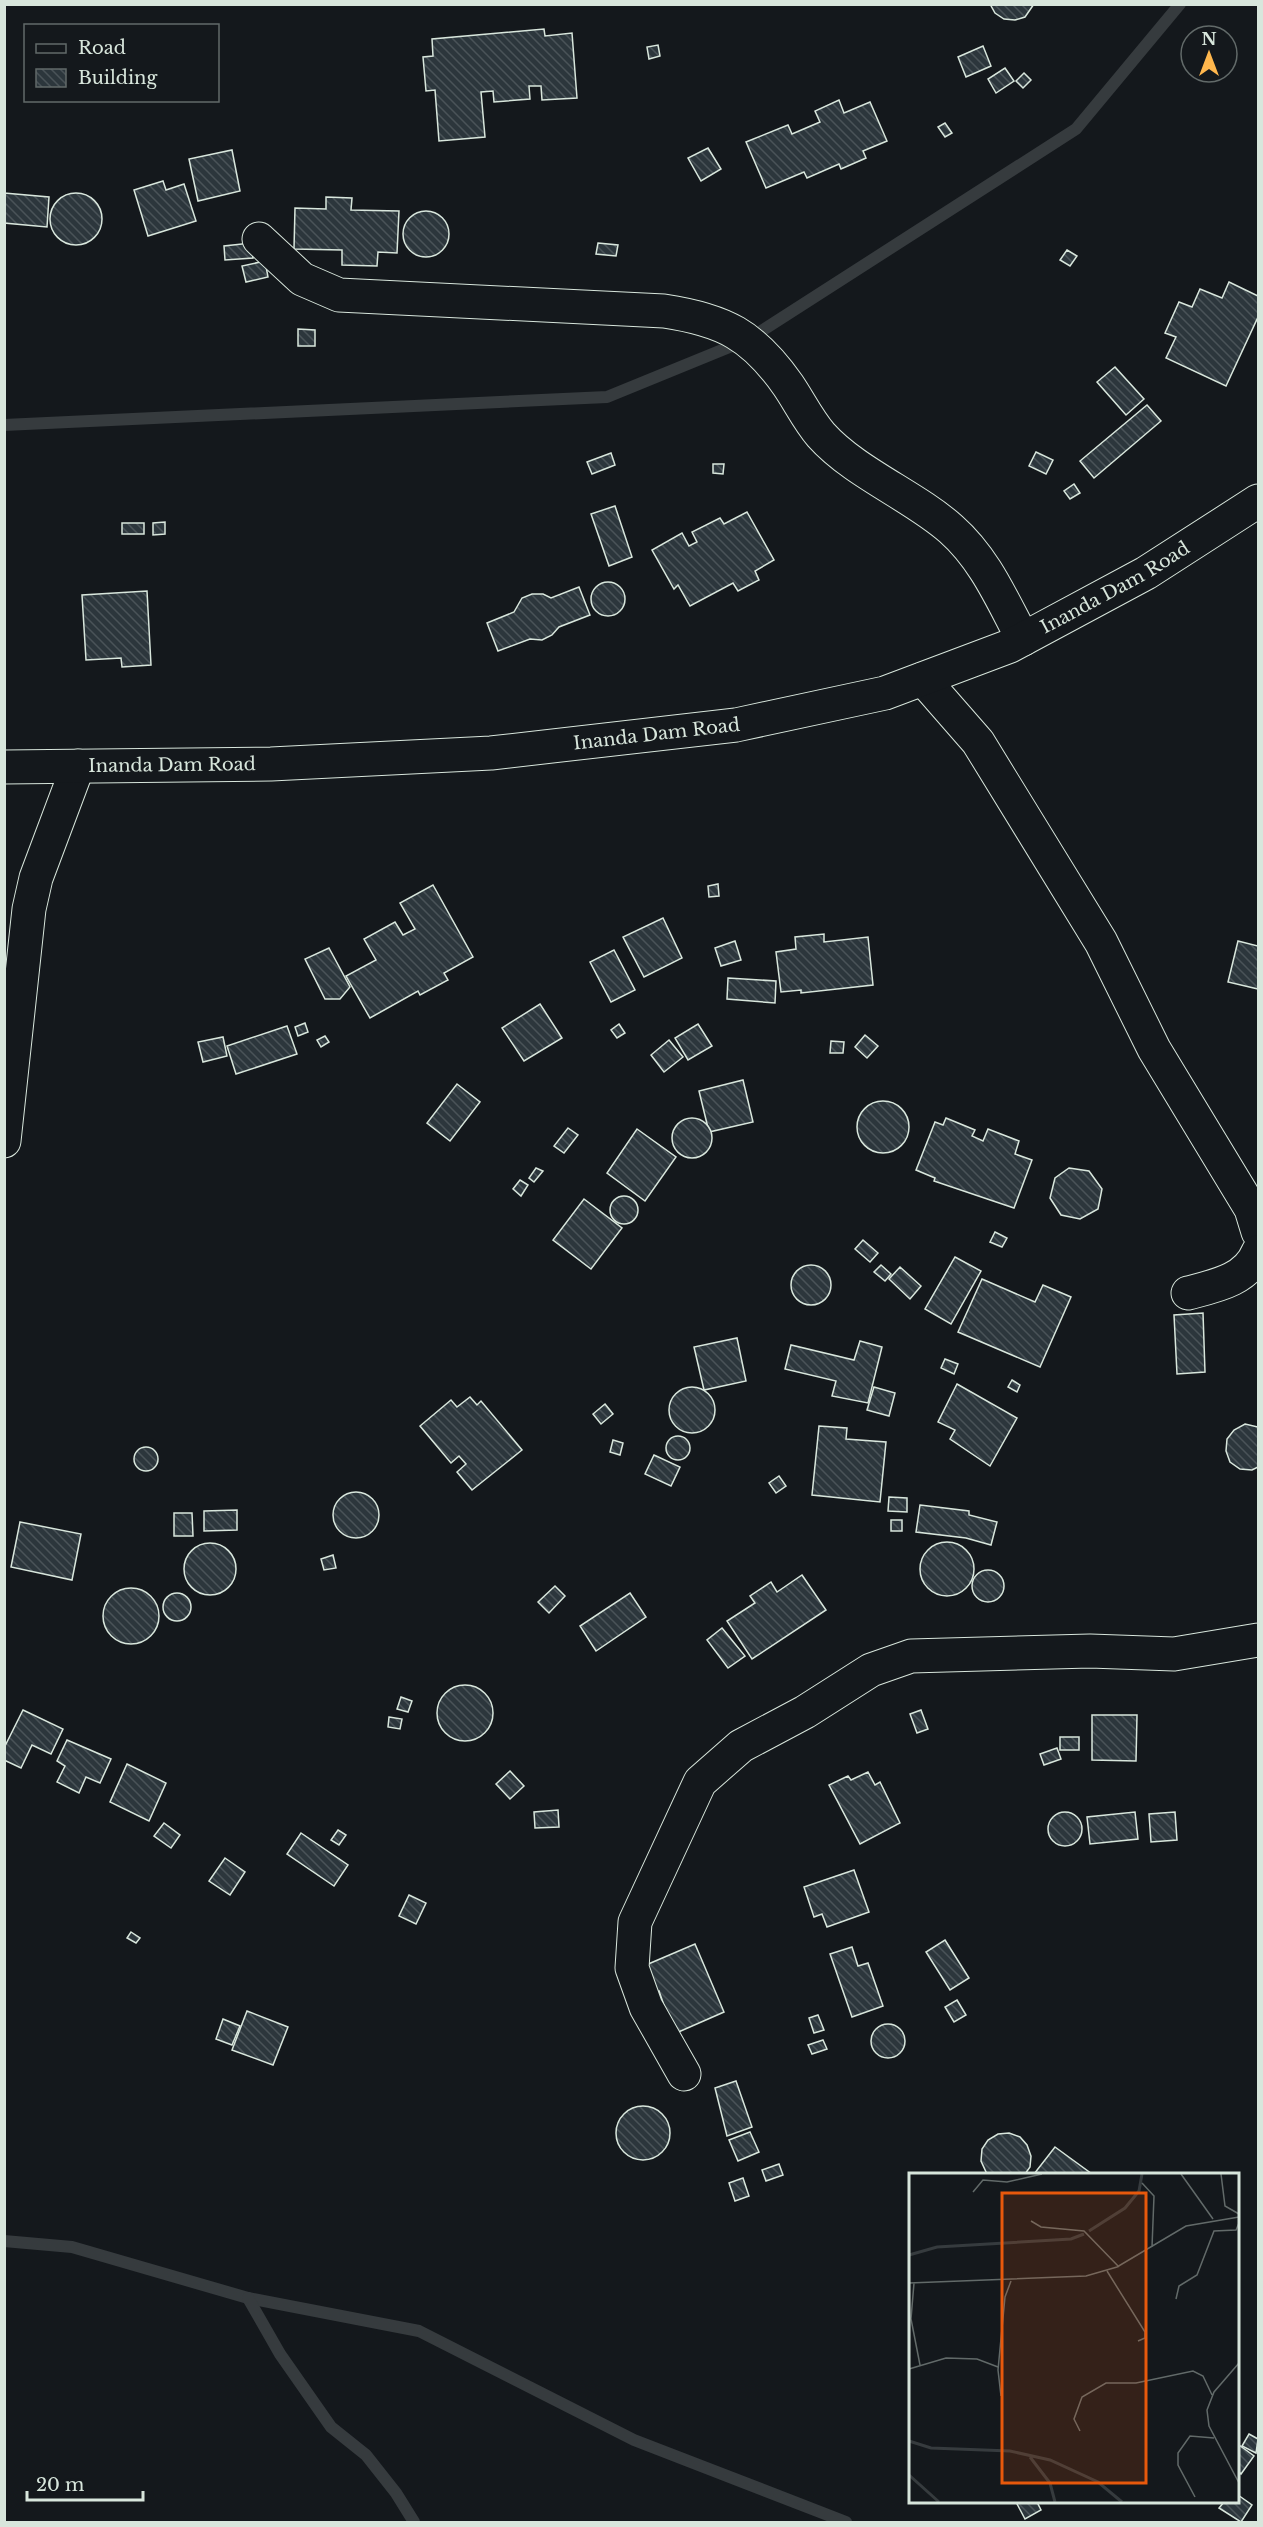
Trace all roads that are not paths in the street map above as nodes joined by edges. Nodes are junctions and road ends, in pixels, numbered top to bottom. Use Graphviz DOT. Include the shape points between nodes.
graph roads {
  1 [pos="259,239"];
  2 [pos="1258,501"];
  3 [pos="1023,639"];
  4 [pos="923,679"];
  5 [pos="78,766"];
  6 [pos="4,767"];
  7 [pos="4,1140"];
  8 [pos="1258,1232"];
  9 [pos="1258,1252"];
  10 [pos="1188,1293"];
  11 [pos="1258,1640"];
  12 [pos="684,2074"];
  1 -- 3 [label="street" via="302,279 339,295 664,311 722,325 749,339 768,359 822,435 866,471 949,526 967,544 983,563"];
  2 -- 3 [label="street, Inanda Dam Road" via="1146,573"];
  3 -- 4 [label="street, Inanda Dam Road"];
  4 -- 5 [label="street, Inanda Dam Road" via="885,693 736,725 491,753 271,764"];
  4 -- 8 [label="street" via="978,742 1101,942 1154,1049 1251,1209"];
  5 -- 6 [label="street, Inanda Dam Road"];
  5 -- 7 [label="street" via="36,878 29,909"];
  9 -- 10 [label="street" via="1254,1263 1241,1275"];
  11 -- 12 [label="street" via="1174,1654 1090,1651 911,1656 871,1670 741,1746 700,1782 635,1922 632,1968 646,2007"];
}
